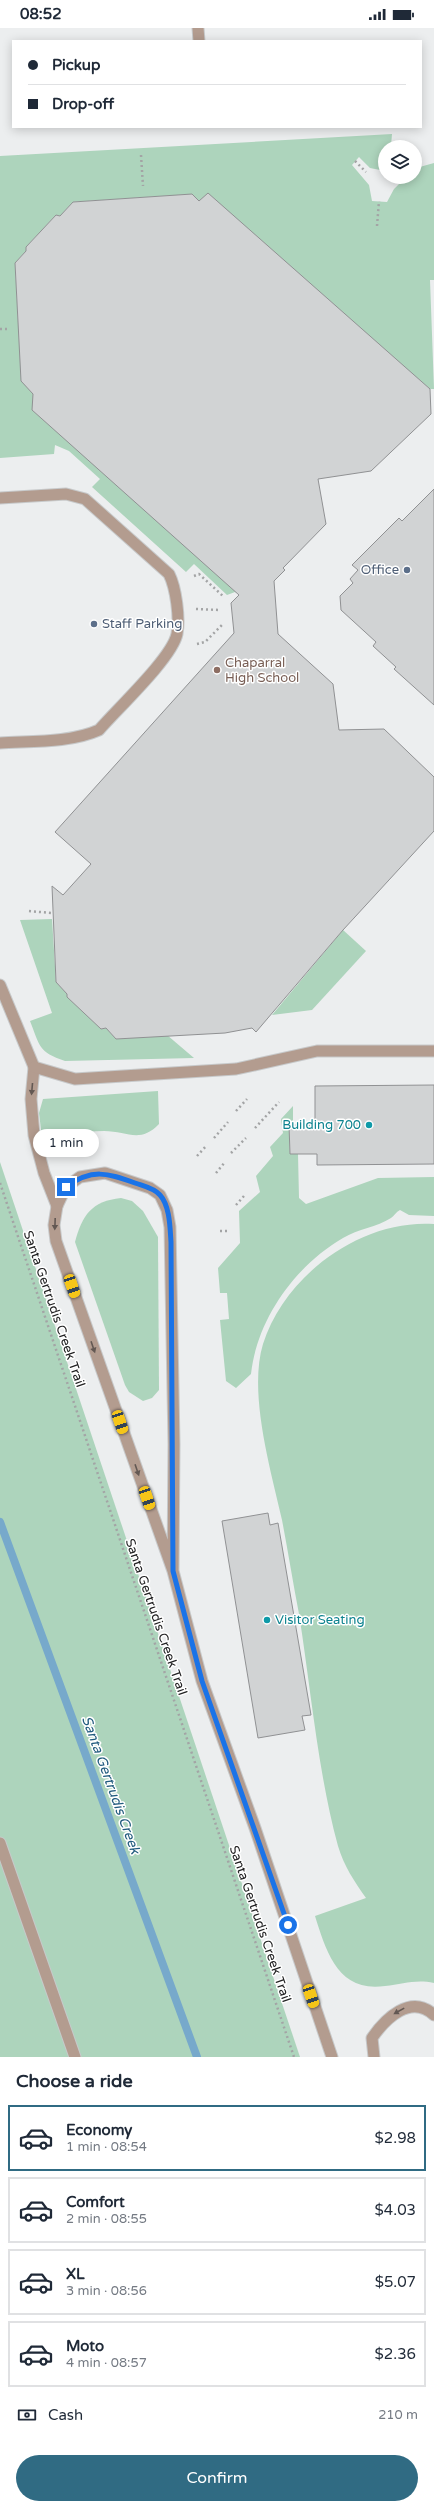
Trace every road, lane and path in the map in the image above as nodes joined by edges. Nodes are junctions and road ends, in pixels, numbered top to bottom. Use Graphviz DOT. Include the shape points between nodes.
graph roads {
  1 [pos="198,28"];
  2 [pos="199,40"];
  3 [pos="141,155"];
  4 [pos="355,161"];
  5 [pos="366,172"];
  6 [pos="143,186"];
  7 [pos="379,201"];
  8 [pos="377,226"];
  9 [pos="0,329"];
  10 [pos="10,329"];
  11 [pos="0,498"];
  12 [pos="194,576"];
  13 [pos="224,597"];
  14 [pos="196,609"];
  15 [pos="220,610"];
  16 [pos="223,624"];
  17 [pos="197,644"];
  18 [pos="0,743"];
  19 [pos="29,911"];
  20 [pos="51,913"];
  21 [pos="0,985"];
  22 [pos="434,1050"];
  23 [pos="34,1067"];
  24 [pos="246,1099"];
  25 [pos="279,1102"];
  26 [pos="236,1111"];
  27 [pos="228,1122"];
  28 [pos="255,1128"];
  29 [pos="214,1138"];
  30 [pos="246,1138"];
  31 [pos="207,1145"];
  32 [pos="232,1153"];
  33 [pos="197,1156"];
  34 [pos="225,1162"];
  35 [pos="216,1173"];
  36 [pos="0,1183"];
  37 [pos="244,1196"];
  38 [pos="236,1205"];
  39 [pos="57,1206"];
  40 [pos="220,1230"];
  41 [pos="229,1231"];
  42 [pos="173,1571"];
  43 [pos="0,1843"];
  44 [pos="434,2015"];
  45 [pos="75,2057"];
  46 [pos="294,2057"];
  47 [pos="332,2057"];
  48 [pos="374,2057"];
  1 -- 2 [label="lane"];
  3 -- 6 [label="path"];
  4 -- 5 [label="path"];
  7 -- 8 [label="path"];
  9 -- 10 [label="path"];
  11 -- 18 [label="lane" via="66,494 85,499 168,574 175,586 177,634 171,647 157,665 99,730 90,734"];
  12 -- 13 [label="path" via="199,574"];
  14 -- 15 [label="path"];
  16 -- 17 [label="path" via="205,642"];
  19 -- 20 [label="path"];
  21 -- 23 [label="lane"];
  22 -- 23 [label="lane" via="316,1051 236,1069 75,1079"];
  23 -- 39 [label="lane, one-way" via="31,1099 34,1135 44,1173"];
  24 -- 26 [label="path"];
  25 -- 28 [label="path"];
  27 -- 29 [label="path"];
  30 -- 32 [label="path"];
  31 -- 33 [label="path"];
  34 -- 35 [label="path"];
  36 -- 46 [label="path, Santa Gertrudis Creek Trail"];
  37 -- 38 [label="path"];
  39 -- 42 [label="lane, one-way" via="54,1225 56,1241"];
  39 -- 42 [label="lane" via="66,1187 80,1177 105,1173 150,1188 160,1195 167,1210 171,1242"];
  40 -- 41 [label="path"];
  42 -- 47 [label="lane" via="202,1681 258,1836"];
  43 -- 45 [label="lane"];
  44 -- 48 [label="lane, one-way" via="419,2006 405,2008 393,2014 382,2023 372,2038"];
}
